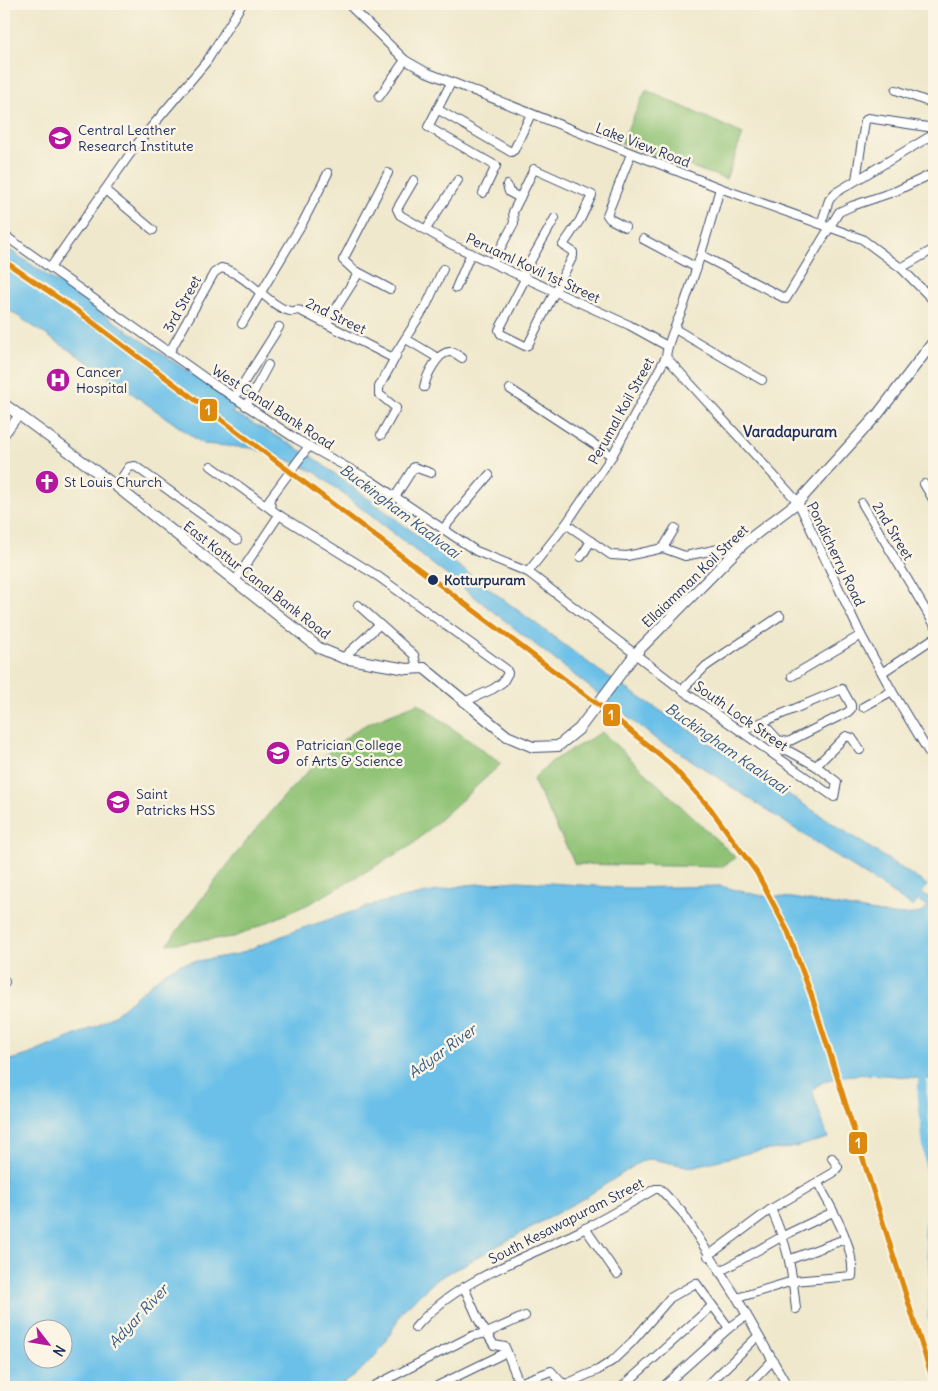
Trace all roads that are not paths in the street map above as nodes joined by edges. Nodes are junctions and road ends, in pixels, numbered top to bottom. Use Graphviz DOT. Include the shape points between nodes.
graph roads {
  1 [pos="242,4"];
  2 [pos="348,4"];
  3 [pos="404,60"];
  4 [pos="451,82"];
  5 [pos="896,90"];
  6 [pos="379,97"];
  7 [pos="934,104"];
  8 [pos="437,109"];
  9 [pos="531,114"];
  10 [pos="934,128"];
  11 [pos="934,134"];
  12 [pos="631,154"];
  13 [pos="328,172"];
  14 [pos="934,173"];
  15 [pos="388,174"];
  16 [pos="414,180"];
  17 [pos="458,180"];
  18 [pos="856,180"];
  19 [pos="507,185"];
  20 [pos="720,188"];
  21 [pos="105,190"];
  22 [pos="483,192"];
  23 [pos="520,198"];
  24 [pos="555,218"];
  25 [pos="821,224"];
  26 [pos="625,227"];
  27 [pos="829,227"];
  28 [pos="426,229"];
  29 [pos="153,230"];
  30 [pos="4,235"];
  31 [pos="643,239"];
  32 [pos="934,249"];
  33 [pos="472,253"];
  34 [pos="701,255"];
  35 [pos="493,262"];
  36 [pos="50,268"];
  37 [pos="218,268"];
  38 [pos="697,268"];
  39 [pos="902,268"];
  40 [pos="443,269"];
  41 [pos="358,272"];
  42 [pos="524,277"];
  43 [pos="456,288"];
  44 [pos="390,289"];
  45 [pos="555,292"];
  46 [pos="260,293"];
  47 [pos="934,301"];
  48 [pos="327,323"];
  49 [pos="242,324"];
  50 [pos="279,327"];
  51 [pos="675,329"];
  52 [pos="406,339"];
  53 [pos="934,341"];
  54 [pos="667,346"];
  55 [pos="169,353"];
  56 [pos="395,357"];
  57 [pos="666,357"];
  58 [pos="438,358"];
  59 [pos="462,358"];
  60 [pos="268,365"];
  61 [pos="762,380"];
  62 [pos="424,387"];
  63 [pos="510,389"];
  64 [pos="234,398"];
  65 [pos="4,404"];
  66 [pos="246,406"];
  67 [pos="19,415"];
  68 [pos="381,435"];
  69 [pos="4,436"];
  70 [pos="307,448"];
  71 [pos="612,456"];
  72 [pos="211,466"];
  73 [pos="432,473"];
  74 [pos="488,475"];
  75 [pos="924,484"];
  76 [pos="116,486"];
  77 [pos="395,497"];
  78 [pos="934,501"];
  79 [pos="798,502"];
  80 [pos="862,503"];
  81 [pos="272,510"];
  82 [pos="279,516"];
  83 [pos="566,524"];
  84 [pos="675,528"];
  85 [pos="443,529"];
  86 [pos="237,540"];
  87 [pos="591,541"];
  88 [pos="743,544"];
  89 [pos="663,548"];
  90 [pos="581,557"];
  91 [pos="528,572"];
  92 [pos="235,581"];
  93 [pos="358,605"];
  94 [pos="780,616"];
  95 [pos="934,624"];
  96 [pos="379,625"];
  97 [pos="862,635"];
  98 [pos="934,638"];
  99 [pos="636,654"];
  100 [pos="343,658"];
  101 [pos="417,667"];
  102 [pos="621,671"];
  103 [pos="883,672"];
  104 [pos="792,676"];
  105 [pos="682,690"];
  106 [pos="890,693"];
  107 [pos="464,702"];
  108 [pos="863,708"];
  109 [pos="762,722"];
  110 [pos="741,731"];
  111 [pos="860,750"];
  112 [pos="770,751"];
  113 [pos="933,757"];
  114 [pos="816,766"];
  115 [pos="832,1158"];
  116 [pos="818,1183"];
  117 [pos="771,1209"];
  118 [pos="833,1212"];
  119 [pos="585,1228"];
  120 [pos="783,1236"];
  121 [pos="845,1239"];
  122 [pos="708,1256"];
  123 [pos="790,1259"];
  124 [pos="719,1272"];
  125 [pos="617,1274"];
  126 [pos="793,1281"];
  127 [pos="464,1287"];
  128 [pos="737,1298"];
  129 [pos="712,1306"];
  130 [pos="796,1309"];
  131 [pos="525,1316"];
  132 [pos="746,1316"];
  133 [pos="415,1328"];
  134 [pos="729,1328"];
  135 [pos="487,1333"];
  136 [pos="758,1336"];
  137 [pos="507,1352"];
  138 [pos="773,1360"];
  139 [pos="372,1387"];
  140 [pos="435,1387"];
  141 [pos="622,1387"];
  142 [pos="663,1387"];
  143 [pos="706,1387"];
  144 [pos="747,1387"];
  145 [pos="788,1387"];
  1 -- 21 [label="street" via="207,61 137,144"];
  2 -- 3 [label="street, Lake View Road"];
  3 -- 4 [label="street, Lake View Road"];
  3 -- 6 [label="street"];
  4 -- 8 [label="street"];
  4 -- 9 [label="street, Lake View Road"];
  5 -- 7 [label="street"];
  8 -- 9 [label="street" via="511,152"];
  8 -- 22 [label="street" via="429,128 496,166"];
  9 -- 12 [label="street, Lake View Road"];
  10 -- 18 [label="street" via="868,118 860,145"];
  11 -- 18 [label="street"];
  12 -- 20 [label="street, Lake View Road"];
  12 -- 26 [label="street" via="607,215"];
  13 -- 46 [label="street" via="303,222"];
  14 -- 27 [label="street" via="839,212"];
  15 -- 41 [label="street" via="343,260"];
  16 -- 28 [label="street, Peruaml Kovil 1st Street" via="397,211"];
  17 -- 28 [label="street"];
  18 -- 25 [label="street" via="831,196"];
  19 -- 23 [label="street" via="509,192"];
  20 -- 25 [label="street, Lake View Road"];
  20 -- 34 [label="street, Perumal Koil Street"];
  21 -- 29 [label="street"];
  21 -- 36 [label="street"];
  23 -- 35 [label="street" via="512,215 514,223"];
  23 -- 45 [label="street" via="534,169 593,196 562,245 573,254"];
  24 -- 42 [label="street"];
  25 -- 27 [label="street, Lake View Road"];
  27 -- 34 [label="street" via="786,299"];
  27 -- 39 [label="street, Lake View Road" via="862,239"];
  28 -- 33 [label="street, Peruaml Kovil 1st Street"];
  30 -- 36 [label="street, West Canal Bank Road"];
  31 -- 38 [label="street"];
  32 -- 39 [label="street"];
  33 -- 35 [label="street, Peruaml Kovil 1st Street"];
  33 -- 43 [label="street"];
  34 -- 38 [label="street, Perumal Koil Street"];
  35 -- 42 [label="street, Peruaml Kovil 1st Street"];
  36 -- 55 [label="street, West Canal Bank Road"];
  37 -- 46 [label="street, 2nd Street" via="253,284"];
  37 -- 55 [label="street, 3rd Street"];
  38 -- 51 [label="street, Perumal Koil Street"];
  39 -- 47 [label="street, Lake View Road"];
  40 -- 52 [label="street"];
  41 -- 44 [label="street"];
  41 -- 48 [label="street"];
  42 -- 45 [label="street, Peruaml Kovil 1st Street"];
  42 -- 45 [label="street" via="499,330 522,345 528,345"];
  45 -- 54 [label="street, Peruaml Kovil 1st Street"];
  46 -- 48 [label="street, 2nd Street" via="289,311 301,311"];
  46 -- 49 [label="street"];
  48 -- 56 [label="street, 2nd Street"];
  50 -- 64 [label="street"];
  51 -- 54 [label="street, Perumal Koil Street"];
  51 -- 61 [label="street"];
  52 -- 56 [label="street"];
  52 -- 58 [label="street"];
  53 -- 79 [label="street, Ellaiamman Koil Street" via="878,414"];
  54 -- 57 [label="street, Perumal Koil Street"];
  55 -- 64 [label="street, West Canal Bank Road"];
  56 -- 68 [label="street" via="378,388 379,394 396,408"];
  57 -- 71 [label="street, Perumal Koil Street"];
  57 -- 79 [label="street, Pondicherry Road"];
  58 -- 59 [label="street" via="450,352"];
  58 -- 62 [label="street"];
  60 -- 66 [label="street"];
  63 -- 71 [label="street"];
  64 -- 66 [label="street, West Canal Bank Road"];
  65 -- 67 [label="street, East Kottur Canal Bank Road"];
  66 -- 70 [label="street, West Canal Bank Road"];
  67 -- 69 [label="street"];
  67 -- 76 [label="street, East Kottur Canal Bank Road"];
  70 -- 77 [label="street, West Canal Bank Road" via="370,480"];
  70 -- 81 [label="street" via="271,497 269,504"];
  71 -- 83 [label="street, Perumal Koil Street"];
  72 -- 81 [label="street"];
  73 -- 77 [label="street" via="414,467"];
  74 -- 85 [label="street"];
  75 -- 78 [label="street"];
  76 -- 86 [label="street" via="134,466"];
  76 -- 92 [label="street, East Kottur Canal Bank Road"];
  77 -- 85 [label="street, West Canal Bank Road"];
  79 -- 88 [label="street, Ellaiamman Koil Street"];
  79 -- 97 [label="street, Pondicherry Road"];
  80 -- 95 [label="street, 2nd Street"];
  81 -- 82 [label="street"];
  82 -- 92 [label="street"];
  82 -- 107 [label="street" via="379,577 506,669 507,678 503,682"];
  83 -- 87 [label="street"];
  83 -- 91 [label="street, Perumal Koil Street"];
  84 -- 89 [label="street"];
  85 -- 91 [label="street, West Canal Bank Road" via="476,551"];
  87 -- 89 [label="street" via="611,555 619,556"];
  87 -- 90 [label="street"];
  88 -- 89 [label="street" via="685,556"];
  88 -- 99 [label="street, Ellaiamman Koil Street"];
  91 -- 99 [label="street, West Canal Bank Road"];
  92 -- 100 [label="street, East Kottur Canal Bank Road" via="308,641"];
  93 -- 96 [label="street"];
  94 -- 105 [label="street" via="706,666"];
  96 -- 100 [label="street"];
  96 -- 101 [label="street" via="414,654"];
  97 -- 103 [label="street, Pondicherry Road"];
  97 -- 104 [label="street"];
  98 -- 103 [label="street"];
  99 -- 102 [label="street, Ellaiamman Koil Street"];
  99 -- 105 [label="street, South Lock Street"];
  100 -- 101 [label="street, East Kottur Canal Bank Road"];
  101 -- 107 [label="street, East Kottur Canal Bank Road" via="427,670"];
  102 -- 107 [label="street, East Kottur Canal Bank Road" via="579,729 558,746 532,747 507,736"];
  103 -- 106 [label="street, Pondicherry Road"];
  105 -- 110 [label="street, South Lock Street"];
  106 -- 108 [label="street"];
  106 -- 113 [label="street, Pondicherry Road"];
  109 -- 109 [label="street" via="778,740 788,742 848,712 851,705 842,689"];
  109 -- 110 [label="street"];
  110 -- 112 [label="street, South Lock Street"];
  111 -- 114 [label="street" via="852,738 846,736"];
  112 -- 114 [label="street" via="787,750"];
  112 -- 114 [label="street, South Lock Street" via="834,797 837,782"];
  115 -- 116 [label="street" via="838,1164 837,1170"];
  116 -- 117 [label="street"];
  116 -- 118 [label="street"];
  117 -- 120 [label="street"];
  117 -- 122 [label="street"];
  118 -- 120 [label="street"];
  118 -- 121 [label="street"];
  119 -- 122 [label="street, South Kesawapuram Street" via="654,1189 660,1189 682,1212"];
  119 -- 125 [label="street"];
  119 -- 127 [label="street, South Kesawapuram Street"];
  120 -- 123 [label="street"];
  120 -- 124 [label="street"];
  121 -- 123 [label="street"];
  121 -- 126 [label="street" via="852,1261 852,1276"];
  122 -- 124 [label="street, South Kesawapuram Street"];
  123 -- 126 [label="street"];
  124 -- 128 [label="street, South Kesawapuram Street"];
  126 -- 128 [label="street"];
  126 -- 130 [label="street"];
  127 -- 133 [label="street, South Kesawapuram Street" via="430,1310"];
  127 -- 135 [label="street"];
  128 -- 132 [label="street, South Kesawapuram Street"];
  129 -- 134 [label="street"];
  129 -- 137 [label="street" via="696,1283 670,1298 612,1361 566,1384 551,1371 519,1383"];
  129 -- 141 [label="street"];
  131 -- 135 [label="street"];
  132 -- 134 [label="street"];
  132 -- 136 [label="street, South Kesawapuram Street"];
  134 -- 142 [label="street"];
  135 -- 137 [label="street" via="494,1345 503,1345"];
  135 -- 139 [label="street" via="472,1336"];
  136 -- 138 [label="street, South Kesawapuram Street"];
  136 -- 143 [label="street"];
  137 -- 140 [label="street"];
  138 -- 144 [label="street"];
  138 -- 145 [label="street, South Kesawapuram Street"];
}
